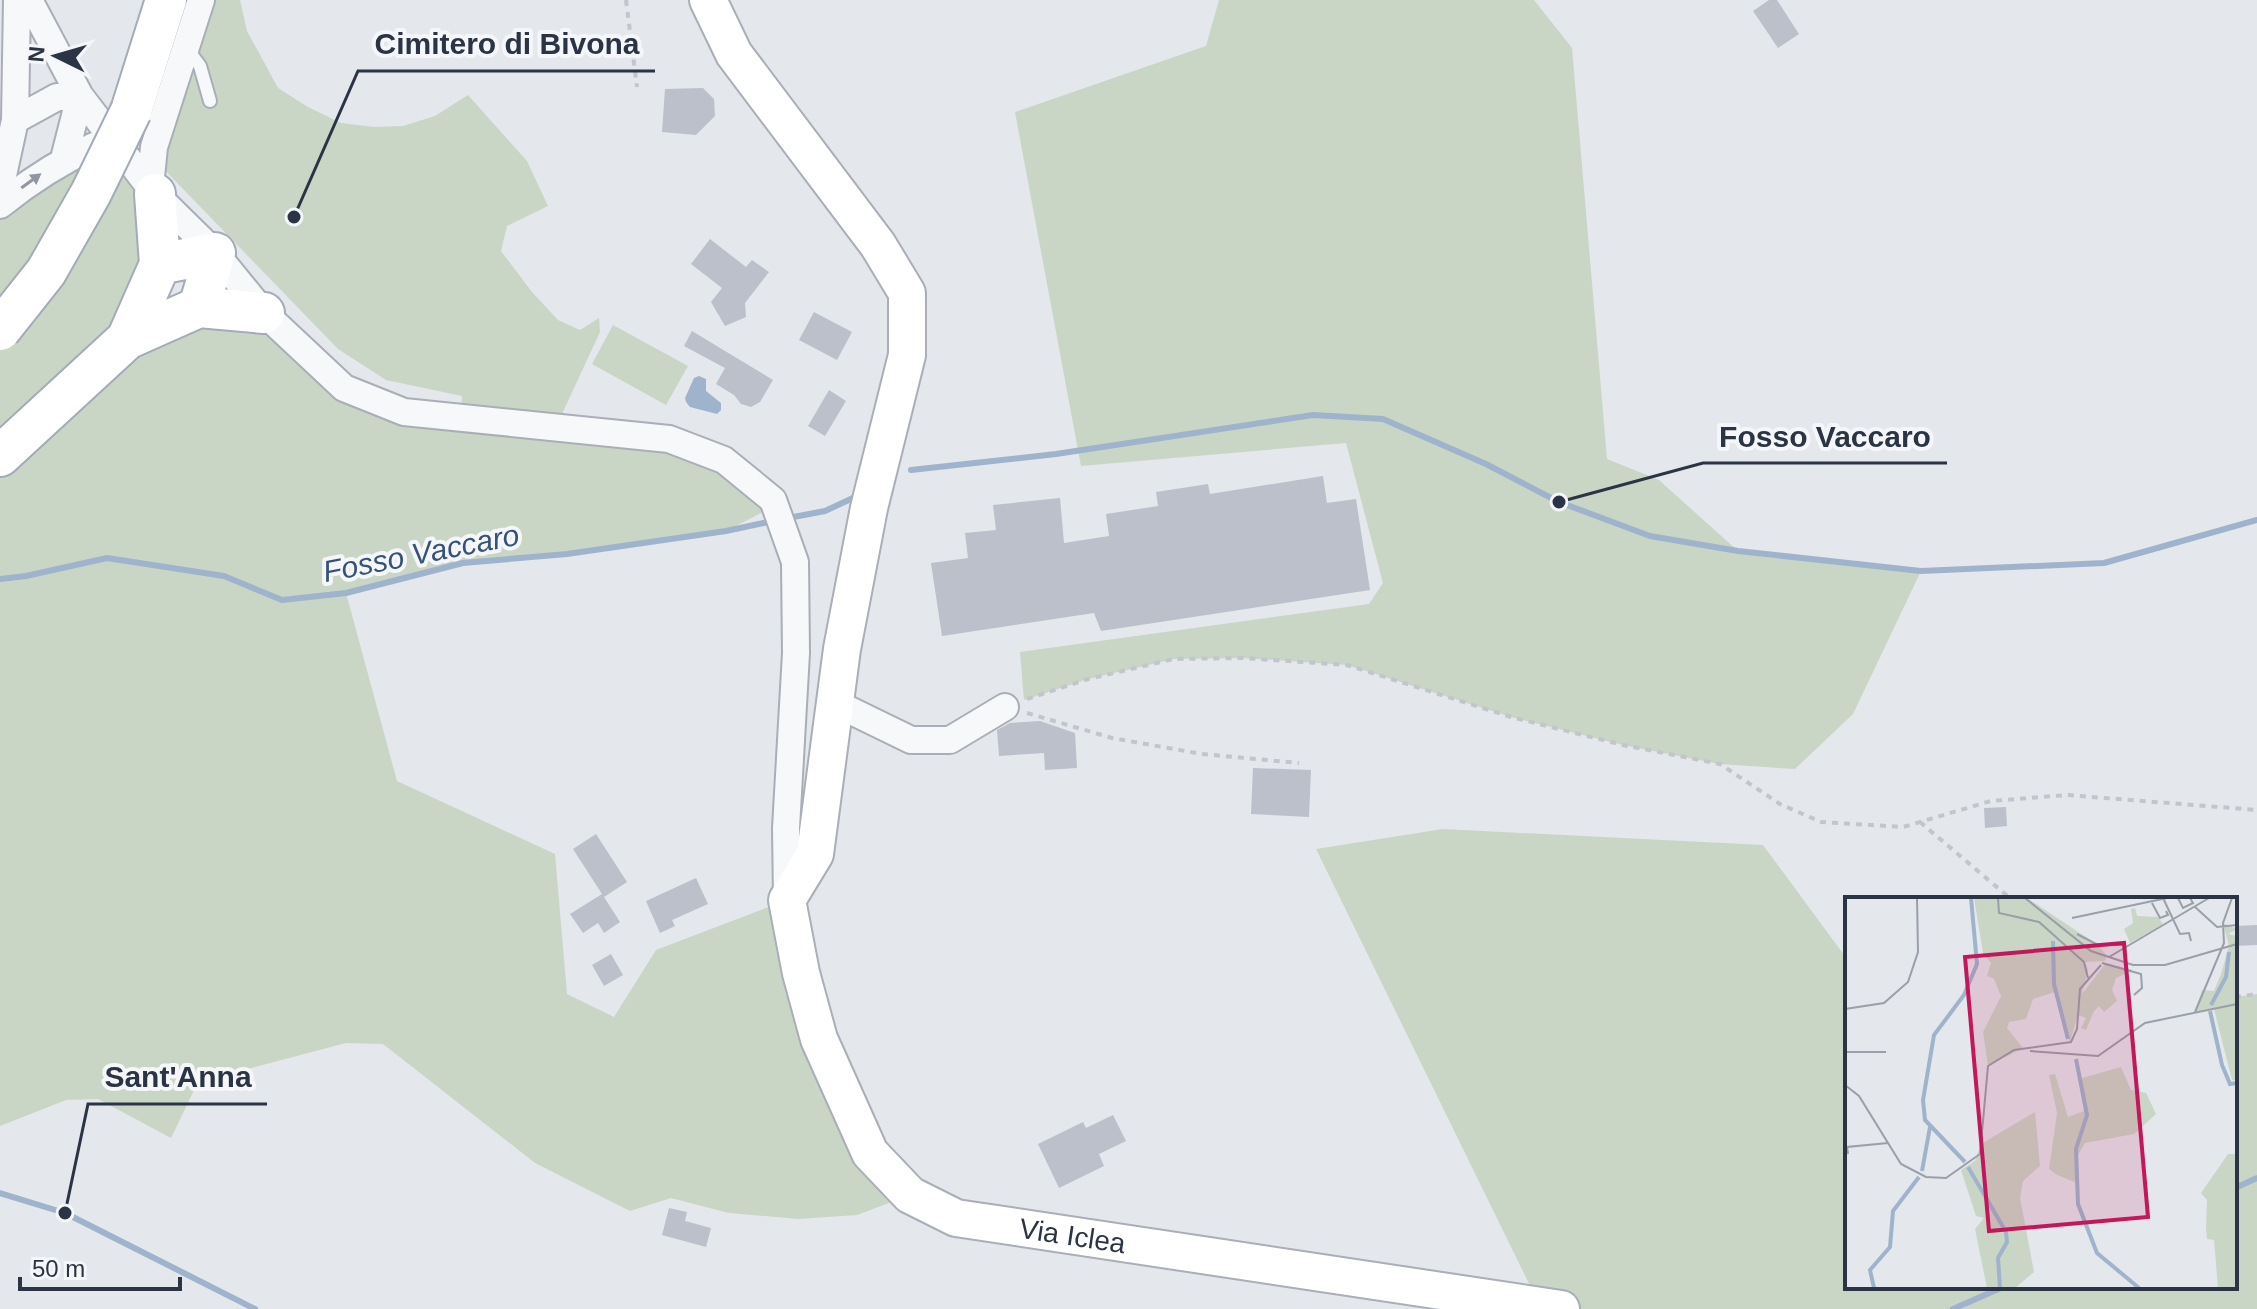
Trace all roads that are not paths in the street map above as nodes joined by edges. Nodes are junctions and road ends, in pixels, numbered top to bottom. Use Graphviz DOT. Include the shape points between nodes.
graph roads {
  1 [pos="17,0"];
  2 [pos="29,0"];
  3 [pos="166,0"];
  4 [pos="201,0"];
  5 [pos="708,0"];
  6 [pos="186,47"];
  7 [pos="80,96"];
  8 [pos="210,101"];
  9 [pos="15,120"];
  10 [pos="64,159"];
  11 [pos="146,182"];
  12 [pos="0,189"];
  13 [pos="0,205"];
  14 [pos="215,253"];
  15 [pos="160,264"];
  16 [pos="199,307"];
  17 [pos="264,313"];
  18 [pos="0,330"];
  19 [pos="127,339"];
  20 [pos="0,456"];
  21 [pos="835,703"];
  22 [pos="1005,707"];
  23 [pos="787,900"];
  24 [pos="1561,1309"];
  1 -- 9 [label="street"];
  2 -- 7 [label="street"];
  3 -- 18 [label="main road, bridge" via="131,111 91,193 46,272"];
  4 -- 6 [label="street"];
  5 -- 21 [label="street" via="734,54 878,245 907,293 907,355 869,508"];
  6 -- 8 [label="lane" via="200,66"];
  6 -- 11 [label="street"];
  7 -- 9 [label="street" via="57,97"];
  7 -- 10 [label="street"];
  7 -- 11 [label="street"];
  9 -- 12 [label="street"];
  10 -- 11 [label="street" via="94,146"];
  13 -- 10 [label="street, one-way"];
  11 -- 14 [label="street"];
  11 -- 15 [label="main road"];
  14 -- 15 [label="main road"];
  14 -- 16 [label="main road"];
  14 -- 17 [label="street"];
  15 -- 19 [label="main road"];
  16 -- 17 [label="main road"];
  16 -- 19 [label="main road"];
  17 -- 23 [label="street" via="344,388 404,412 669,439 724,460 773,500 795,562"];
  19 -- 20 [label="main road"];
  21 -- 22 [label="street" via="911,740 950,740"];
  21 -- 23 [label="street" via="815,854"];
  23 -- 24 [label="street, Via Iclea" via="819,1039 870,1153 910,1195 956,1218"];
}
